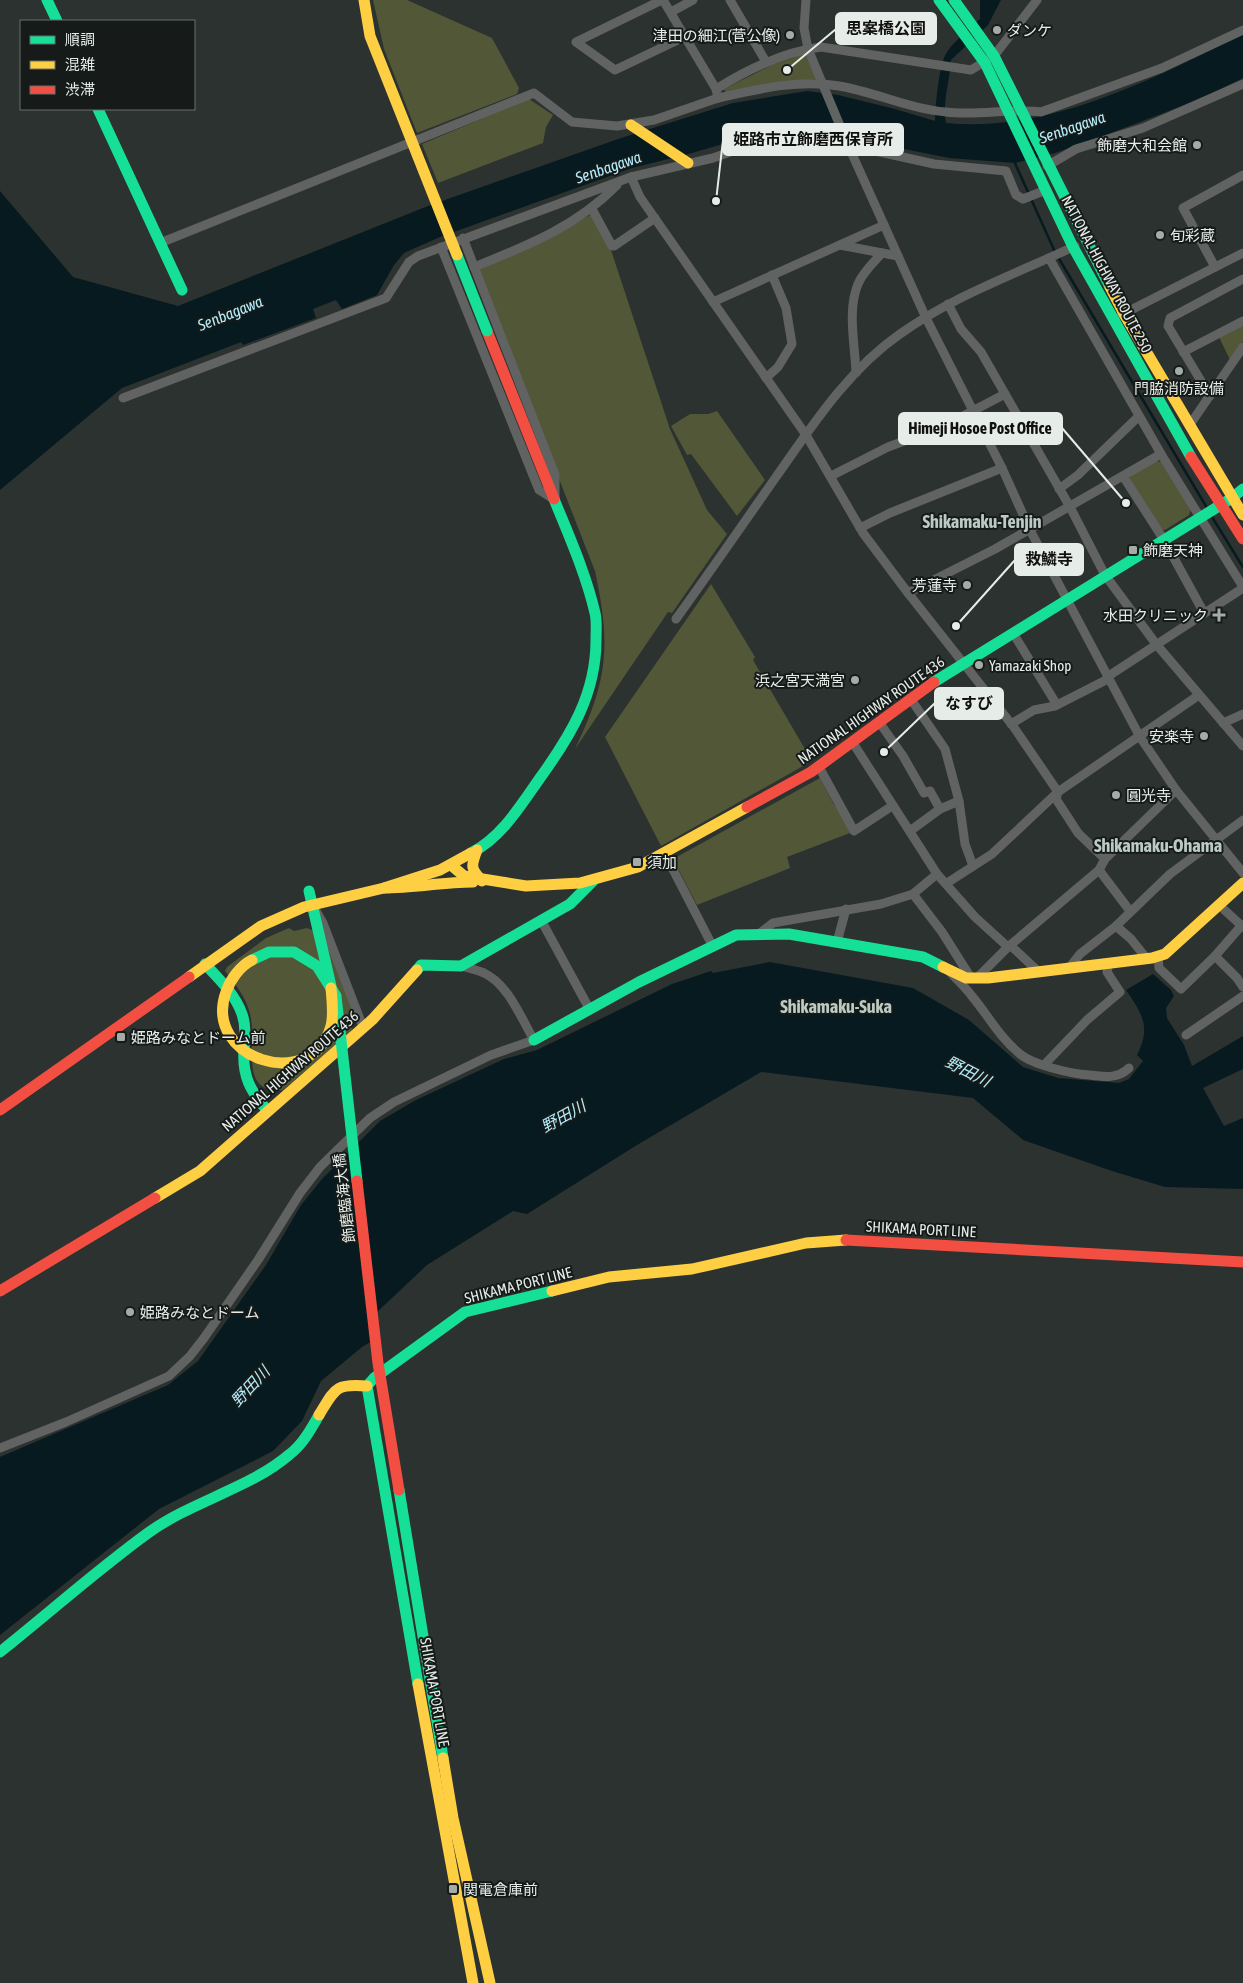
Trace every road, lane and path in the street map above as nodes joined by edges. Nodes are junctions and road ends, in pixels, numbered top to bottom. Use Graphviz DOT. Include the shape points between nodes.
graph roads {
  1 [pos="47,0"];
  2 [pos="364,0"];
  3 [pos="662,0"];
  4 [pos="694,0"];
  5 [pos="730,0"];
  6 [pos="806,0"];
  7 [pos="939,0"];
  8 [pos="954,0"];
  9 [pos="1037,0"];
  10 [pos="671,12"];
  11 [pos="959,16"];
  12 [pos="57,20"];
  13 [pos="1243,30"];
  14 [pos="684,37"];
  15 [pos="808,49"];
  16 [pos="986,58"];
  17 [pos="766,62"];
  18 [pos="823,84"];
  19 [pos="1243,84"];
  20 [pos="717,94"];
  21 [pos="98,110"];
  22 [pos="1022,110"];
  23 [pos="1008,111"];
  24 [pos="631,125"];
  25 [pos="848,145"];
  26 [pos="688,163"];
  27 [pos="1050,165"];
  28 [pos="1038,170"];
  29 [pos="1243,175"];
  30 [pos="631,177"];
  31 [pos="618,183"];
  32 [pos="1041,192"];
  33 [pos="592,209"];
  34 [pos="655,218"];
  35 [pos="884,225"];
  36 [pos="463,238"];
  37 [pos="1086,241"];
  38 [pos="160,244"];
  39 [pos="840,245"];
  40 [pos="441,247"];
  41 [pos="1068,249"];
  42 [pos="882,253"];
  43 [pos="1243,253"];
  44 [pos="898,256"];
  45 [pos="1051,257"];
  46 [pos="474,267"];
  47 [pos="1214,267"];
  48 [pos="772,275"];
  49 [pos="1243,279"];
  50 [pos="182,290"];
  51 [pos="713,302"];
  52 [pos="948,304"];
  53 [pos="1124,314"];
  54 [pos="926,318"];
  55 [pos="1113,320"];
  56 [pos="1243,321"];
  57 [pos="1243,348"];
  58 [pos="1183,352"];
  59 [pos="856,373"];
  60 [pos="766,378"];
  61 [pos="1005,394"];
  62 [pos="1210,396"];
  63 [pos="123,398"];
  64 [pos="972,412"];
  65 [pos="1139,416"];
  66 [pos="1189,426"];
  67 [pos="806,435"];
  68 [pos="1161,454"];
  69 [pos="1002,468"];
  70 [pos="830,476"];
  71 [pos="1123,476"];
  72 [pos="1059,489"];
  73 [pos="1243,489"];
  74 [pos="1232,498"];
  75 [pos="555,500"];
  76 [pos="1070,507"];
  77 [pos="1217,507"];
  78 [pos="1243,515"];
  79 [pos="1202,517"];
  80 [pos="860,528"];
  81 [pos="1030,530"];
  82 [pos="1243,539"];
  83 [pos="1164,540"];
  84 [pos="1105,575"];
  85 [pos="1243,587"];
  86 [pos="908,593"];
  87 [pos="1065,600"];
  88 [pos="1204,613"];
  89 [pos="676,619"];
  90 [pos="1013,633"];
  91 [pos="1156,644"];
  92 [pos="964,663"];
  93 [pos="1108,678"];
  94 [pos="1199,695"];
  95 [pos="910,698"];
  96 [pos="1057,705"];
  97 [pos="1243,714"];
  98 [pos="879,722"];
  99 [pos="1223,723"];
  100 [pos="1011,724"];
  101 [pos="1140,737"];
  102 [pos="853,743"];
  103 [pos="1243,746"];
  104 [pos="819,767"];
  105 [pos="1176,790"];
  106 [pos="1058,792"];
  107 [pos="959,801"];
  108 [pos="892,806"];
  109 [pos="940,809"];
  110 [pos="1243,820"];
  111 [pos="910,831"];
  112 [pos="1215,840"];
  113 [pos="477,850"];
  114 [pos="665,854"];
  115 [pos="1105,859"];
  116 [pos="451,865"];
  117 [pos="972,866"];
  118 [pos="1099,870"];
  119 [pos="1243,873"];
  120 [pos="937,874"];
  121 [pos="482,881"];
  122 [pos="593,881"];
  123 [pos="946,883"];
  124 [pos="1243,883"];
  125 [pos="384,888"];
  126 [pos="309,891"];
  127 [pos="913,894"];
  128 [pos="312,904"];
  129 [pos="1219,905"];
  130 [pos="846,909"];
  131 [pos="1130,910"];
  132 [pos="541,920"];
  133 [pos="1116,926"];
  134 [pos="1242,926"];
  135 [pos="760,933"];
  136 [pos="837,942"];
  137 [pos="712,945"];
  138 [pos="1009,946"];
  139 [pos="1158,956"];
  140 [pos="1215,956"];
  141 [pos="1147,959"];
  142 [pos="1109,963"];
  143 [pos="205,964"];
  144 [pos="461,966"];
  145 [pos="1069,968"];
  146 [pos="948,970"];
  147 [pos="1039,972"];
  148 [pos="1240,975"];
  149 [pos="974,978"];
  150 [pos="1243,987"];
  151 [pos="1243,996"];
  152 [pos="590,1010"];
  153 [pos="363,1027"];
  154 [pos="1186,1035"];
  155 [pos="534,1040"];
  156 [pos="1044,1065"];
  157 [pos="1129,1068"];
  158 [pos="0,1110"];
  159 [pos="268,1111"];
  160 [pos="1243,1262"];
  161 [pos="0,1291"];
  162 [pos="367,1386"];
  163 [pos="0,1448"];
  164 [pos="0,1652"];
  165 [pos="473,1983"];
  166 [pos="490,1983"];
  1 -- 12 [label="main road"];
  2 -- 75 [label="main road, bridge" via="370,36 384,74"];
  3 -- 10 [label="street"];
  3 -- 14 [label="street" via="576,42 616,70"];
  4 -- 10 [label="street"];
  5 -- 17 [label="street"];
  6 -- 15 [label="street" via="804,28"];
  7 -- 11 [label="main road"];
  8 -- 11 [label="main road, NATIONAL HIGHWAY ROUTE 250"];
  9 -- 16 [label="street"];
  10 -- 14 [label="street"];
  11 -- 16 [label="main road, NATIONAL HIGHWAY ROUTE 250"];
  11 -- 16 [label="main road, NATIONAL HIGHWAY ROUTE 250" via="987,46"];
  13 -- 22 [label="street" via="1162,68 1098,93 1047,111"];
  14 -- 20 [label="street"];
  15 -- 16 [label="street" via="821,47 971,70"];
  15 -- 17 [label="street"];
  15 -- 18 [label="street"];
  16 -- 22 [label="main road, NATIONAL HIGHWAY ROUTE 250"];
  16 -- 23 [label="main road, NATIONAL HIGHWAY ROUTE 250"];
  17 -- 20 [label="street"];
  18 -- 20 [label="street"];
  18 -- 23 [label="street" via="948,113"];
  18 -- 25 [label="street"];
  19 -- 27 [label="street" via="1143,128 1076,149"];
  20 -- 24 [label="street" via="654,120"];
  21 -- 38 [label="main road"];
  22 -- 23 [label="street"];
  22 -- 27 [label="main road, NATIONAL HIGHWAY ROUTE 250"];
  23 -- 28 [label="main road, NATIONAL HIGHWAY ROUTE 250"];
  24 -- 26 [label="main road"];
  24 -- 38 [label="street" via="572,122 534,93"];
  25 -- 26 [label="street" via="814,140 782,142 747,146"];
  25 -- 32 [label="street" via="913,160 1006,171 1016,195 1023,199"];
  25 -- 35 [label="street"];
  26 -- 30 [label="street"];
  27 -- 28 [label="street"];
  27 -- 37 [label="main road, NATIONAL HIGHWAY ROUTE 250"];
  28 -- 32 [label="main road, NATIONAL HIGHWAY ROUTE 250"];
  29 -- 47 [label="street" via="1183,208"];
  30 -- 31 [label="street"];
  30 -- 34 [label="street"];
  31 -- 33 [label="street"];
  31 -- 36 [label="street"];
  32 -- 41 [label="main road, NATIONAL HIGHWAY ROUTE 250"];
  33 -- 34 [label="street" via="612,246"];
  33 -- 46 [label="street" via="564,228"];
  34 -- 51 [label="street"];
  35 -- 39 [label="street"];
  35 -- 44 [label="street"];
  36 -- 40 [label="street"];
  36 -- 46 [label="street"];
  37 -- 41 [label="street"];
  37 -- 53 [label="main road, NATIONAL HIGHWAY ROUTE 250"];
  38 -- 50 [label="main road"];
  39 -- 42 [label="street"];
  39 -- 48 [label="street"];
  40 -- 63 [label="street" via="409,262 386,298"];
  40 -- 75 [label="street" via="539,490"];
  41 -- 45 [label="street"];
  41 -- 55 [label="main road, NATIONAL HIGHWAY ROUTE 250"];
  42 -- 44 [label="street"];
  42 -- 59 [label="street" via="859,283 853,301"];
  43 -- 47 [label="street"];
  44 -- 54 [label="street"];
  45 -- 52 [label="street"];
  45 -- 65 [label="street"];
  46 -- 75 [label="street" via="555,475"];
  47 -- 53 [label="street"];
  48 -- 51 [label="street"];
  48 -- 60 [label="street" via="786,308 792,344 778,368"];
  49 -- 58 [label="street" via="1170,318 1168,326"];
  51 -- 60 [label="street"];
  52 -- 54 [label="street"];
  52 -- 61 [label="street"];
  53 -- 55 [label="street"];
  53 -- 66 [label="main road, NATIONAL HIGHWAY ROUTE 250"];
  54 -- 59 [label="street" via="898,335"];
  54 -- 64 [label="street"];
  55 -- 77 [label="main road, NATIONAL HIGHWAY ROUTE 250"];
  56 -- 58 [label="street"];
  57 -- 62 [label="street"];
  58 -- 62 [label="street"];
  59 -- 67 [label="street" via="830,401"];
  60 -- 67 [label="street"];
  61 -- 64 [label="street"];
  61 -- 72 [label="street"];
  62 -- 66 [label="street"];
  64 -- 69 [label="street"];
  64 -- 70 [label="street" via="925,434 888,446"];
  65 -- 68 [label="street"];
  65 -- 72 [label="street"];
  66 -- 74 [label="main road, NATIONAL HIGHWAY ROUTE 250"];
  67 -- 70 [label="street"];
  67 -- 89 [label="street"];
  68 -- 71 [label="street"];
  68 -- 79 [label="street"];
  69 -- 80 [label="street"];
  69 -- 81 [label="street"];
  70 -- 80 [label="street"];
  71 -- 76 [label="street"];
  71 -- 83 [label="street"];
  72 -- 76 [label="street"];
  73 -- 74 [label="main road, NATIONAL HIGHWAY ROUTE 436"];
  74 -- 77 [label="main road, NATIONAL HIGHWAY ROUTE 436"];
  74 -- 78 [label="main road, NATIONAL HIGHWAY ROUTE 250"];
  75 -- 113 [label="main road" via="596,615 592,679 582,712 568,739 516,812"];
  76 -- 81 [label="street"];
  76 -- 84 [label="street"];
  77 -- 79 [label="main road, NATIONAL HIGHWAY ROUTE 436"];
  77 -- 82 [label="main road, NATIONAL HIGHWAY ROUTE 250"];
  79 -- 83 [label="main road, NATIONAL HIGHWAY ROUTE 436"];
  79 -- 85 [label="street"];
  80 -- 86 [label="street"];
  81 -- 86 [label="street"];
  81 -- 87 [label="street"];
  83 -- 84 [label="main road, NATIONAL HIGHWAY ROUTE 436"];
  83 -- 88 [label="street"];
  84 -- 87 [label="main road, NATIONAL HIGHWAY ROUTE 436"];
  84 -- 91 [label="street"];
  85 -- 88 [label="street"];
  86 -- 92 [label="street"];
  87 -- 90 [label="main road, NATIONAL HIGHWAY ROUTE 436"];
  87 -- 93 [label="street"];
  88 -- 91 [label="street"];
  90 -- 92 [label="main road, NATIONAL HIGHWAY ROUTE 436"];
  90 -- 96 [label="street"];
  91 -- 93 [label="street"];
  91 -- 94 [label="street"];
  92 -- 95 [label="main road, NATIONAL HIGHWAY ROUTE 436"];
  92 -- 100 [label="street"];
  93 -- 96 [label="street"];
  93 -- 101 [label="street"];
  94 -- 99 [label="street"];
  94 -- 101 [label="street"];
  95 -- 98 [label="main road, NATIONAL HIGHWAY ROUTE 436"];
  95 -- 107 [label="street" via="945,749"];
  96 -- 100 [label="street" via="1034,710"];
  97 -- 99 [label="street"];
  98 -- 102 [label="main road, NATIONAL HIGHWAY ROUTE 436"];
  98 -- 109 [label="street" via="924,793 930,791"];
  99 -- 103 [label="street"];
  100 -- 106 [label="street"];
  101 -- 105 [label="street"];
  101 -- 106 [label="street"];
  102 -- 104 [label="main road, NATIONAL HIGHWAY ROUTE 436"];
  102 -- 108 [label="street"];
  104 -- 108 [label="street" via="854,831"];
  104 -- 114 [label="main road, NATIONAL HIGHWAY ROUTE 436"];
  105 -- 112 [label="street"];
  105 -- 115 [label="street"];
  106 -- 115 [label="street" via="1056,799 1078,832"];
  106 -- 117 [label="street" via="1009,840"];
  107 -- 109 [label="street"];
  107 -- 117 [label="street" via="965,844"];
  108 -- 111 [label="street"];
  109 -- 111 [label="street"];
  110 -- 112 [label="street"];
  111 -- 120 [label="street"];
  112 -- 119 [label="street"];
  112 -- 131 [label="street"];
  113 -- 116 [label="main road"];
  113 -- 121 [label="main road" via="473,872"];
  114 -- 122 [label="main road, NATIONAL HIGHWAY ROUTE 436" via="627,871"];
  114 -- 137 [label="street"];
  115 -- 118 [label="street"];
  116 -- 121 [label="main road, NATIONAL HIGHWAY ROUTE 436" via="464,876"];
  116 -- 125 [label="main road"];
  117 -- 123 [label="street"];
  118 -- 131 [label="street"];
  118 -- 138 [label="street"];
  120 -- 123 [label="street"];
  120 -- 127 [label="street"];
  121 -- 122 [label="main road, NATIONAL HIGHWAY ROUTE 436" via="539,886"];
  121 -- 125 [label="main road"];
  122 -- 132 [label="main road, NATIONAL HIGHWAY ROUTE 436" via="570,904"];
  123 -- 138 [label="street" via="975,917"];
  124 -- 129 [label="main road"];
  125 -- 128 [label="main road"];
  126 -- 128 [label="main road, 飾磨臨海大橋"];
  127 -- 130 [label="street" via="881,904"];
  127 -- 149 [label="street"];
  128 -- 143 [label="main road" via="261,926"];
  128 -- 153 [label="street" via="323,922"];
  128 -- 166 [label="main road, 飾磨臨海大橋, bridge" via="331,988 331,1027 318,1048 291,1063 266,1063 238,1047 224,1020 227,984 247,960 260,954 289,951 312,961 327,978 336,996 378,1363 453,1818"];
  129 -- 134 [label="street"];
  129 -- 139 [label="main road" via="1175,946"];
  130 -- 135 [label="street" via="772,923"];
  130 -- 136 [label="street"];
  131 -- 133 [label="street"];
  132 -- 144 [label="main road, NATIONAL HIGHWAY ROUTE 436"];
  132 -- 152 [label="street"];
  133 -- 141 [label="street"];
  133 -- 145 [label="street" via="1080,954"];
  134 -- 140 [label="street"];
  135 -- 136 [label="main road"];
  135 -- 137 [label="main road" via="736,935"];
  136 -- 146 [label="main road" via="923,957"];
  137 -- 152 [label="main road"];
  138 -- 147 [label="street"];
  138 -- 149 [label="street"];
  139 -- 140 [label="street" via="1159,968 1181,989"];
  139 -- 141 [label="main road"];
  140 -- 148 [label="street"];
  141 -- 142 [label="main road"];
  142 -- 145 [label="main road"];
  142 -- 156 [label="street" via="1107,972 1120,992 1087,1020"];
  143 -- 158 [label="main road"];
  143 -- 159 [label="main road" via="238,1004 245,1032 243,1070 248,1085"];
  144 -- 153 [label="main road, NATIONAL HIGHWAY ROUTE 436" via="421,965"];
  144 -- 155 [label="street" via="485,973 499,984"];
  145 -- 147 [label="main road"];
  146 -- 149 [label="main road"];
  146 -- 156 [label="street" via="1021,1056"];
  147 -- 149 [label="main road"];
  148 -- 150 [label="street"];
  151 -- 154 [label="street"];
  152 -- 155 [label="main road"];
  153 -- 159 [label="main road, NATIONAL HIGHWAY ROUTE 436"];
  155 -- 163 [label="street" via="491,1055 394,1102 370,1118 320,1167 204,1338 169,1376"];
  156 -- 157 [label="street" via="1084,1075 1110,1077 1123,1074"];
  159 -- 161 [label="main road, NATIONAL HIGHWAY ROUTE 436" via="200,1171"];
  160 -- 162 [label="main road, SHIKAMA PORT LINE" via="865,1241 806,1243 692,1269 609,1277 465,1312"];
  162 -- 164 [label="main road" via="347,1384 334,1392 309,1433 273,1468 184,1510 148,1533"];
  162 -- 165 [label="main road, SHIKAMA PORT LINE"];
}
